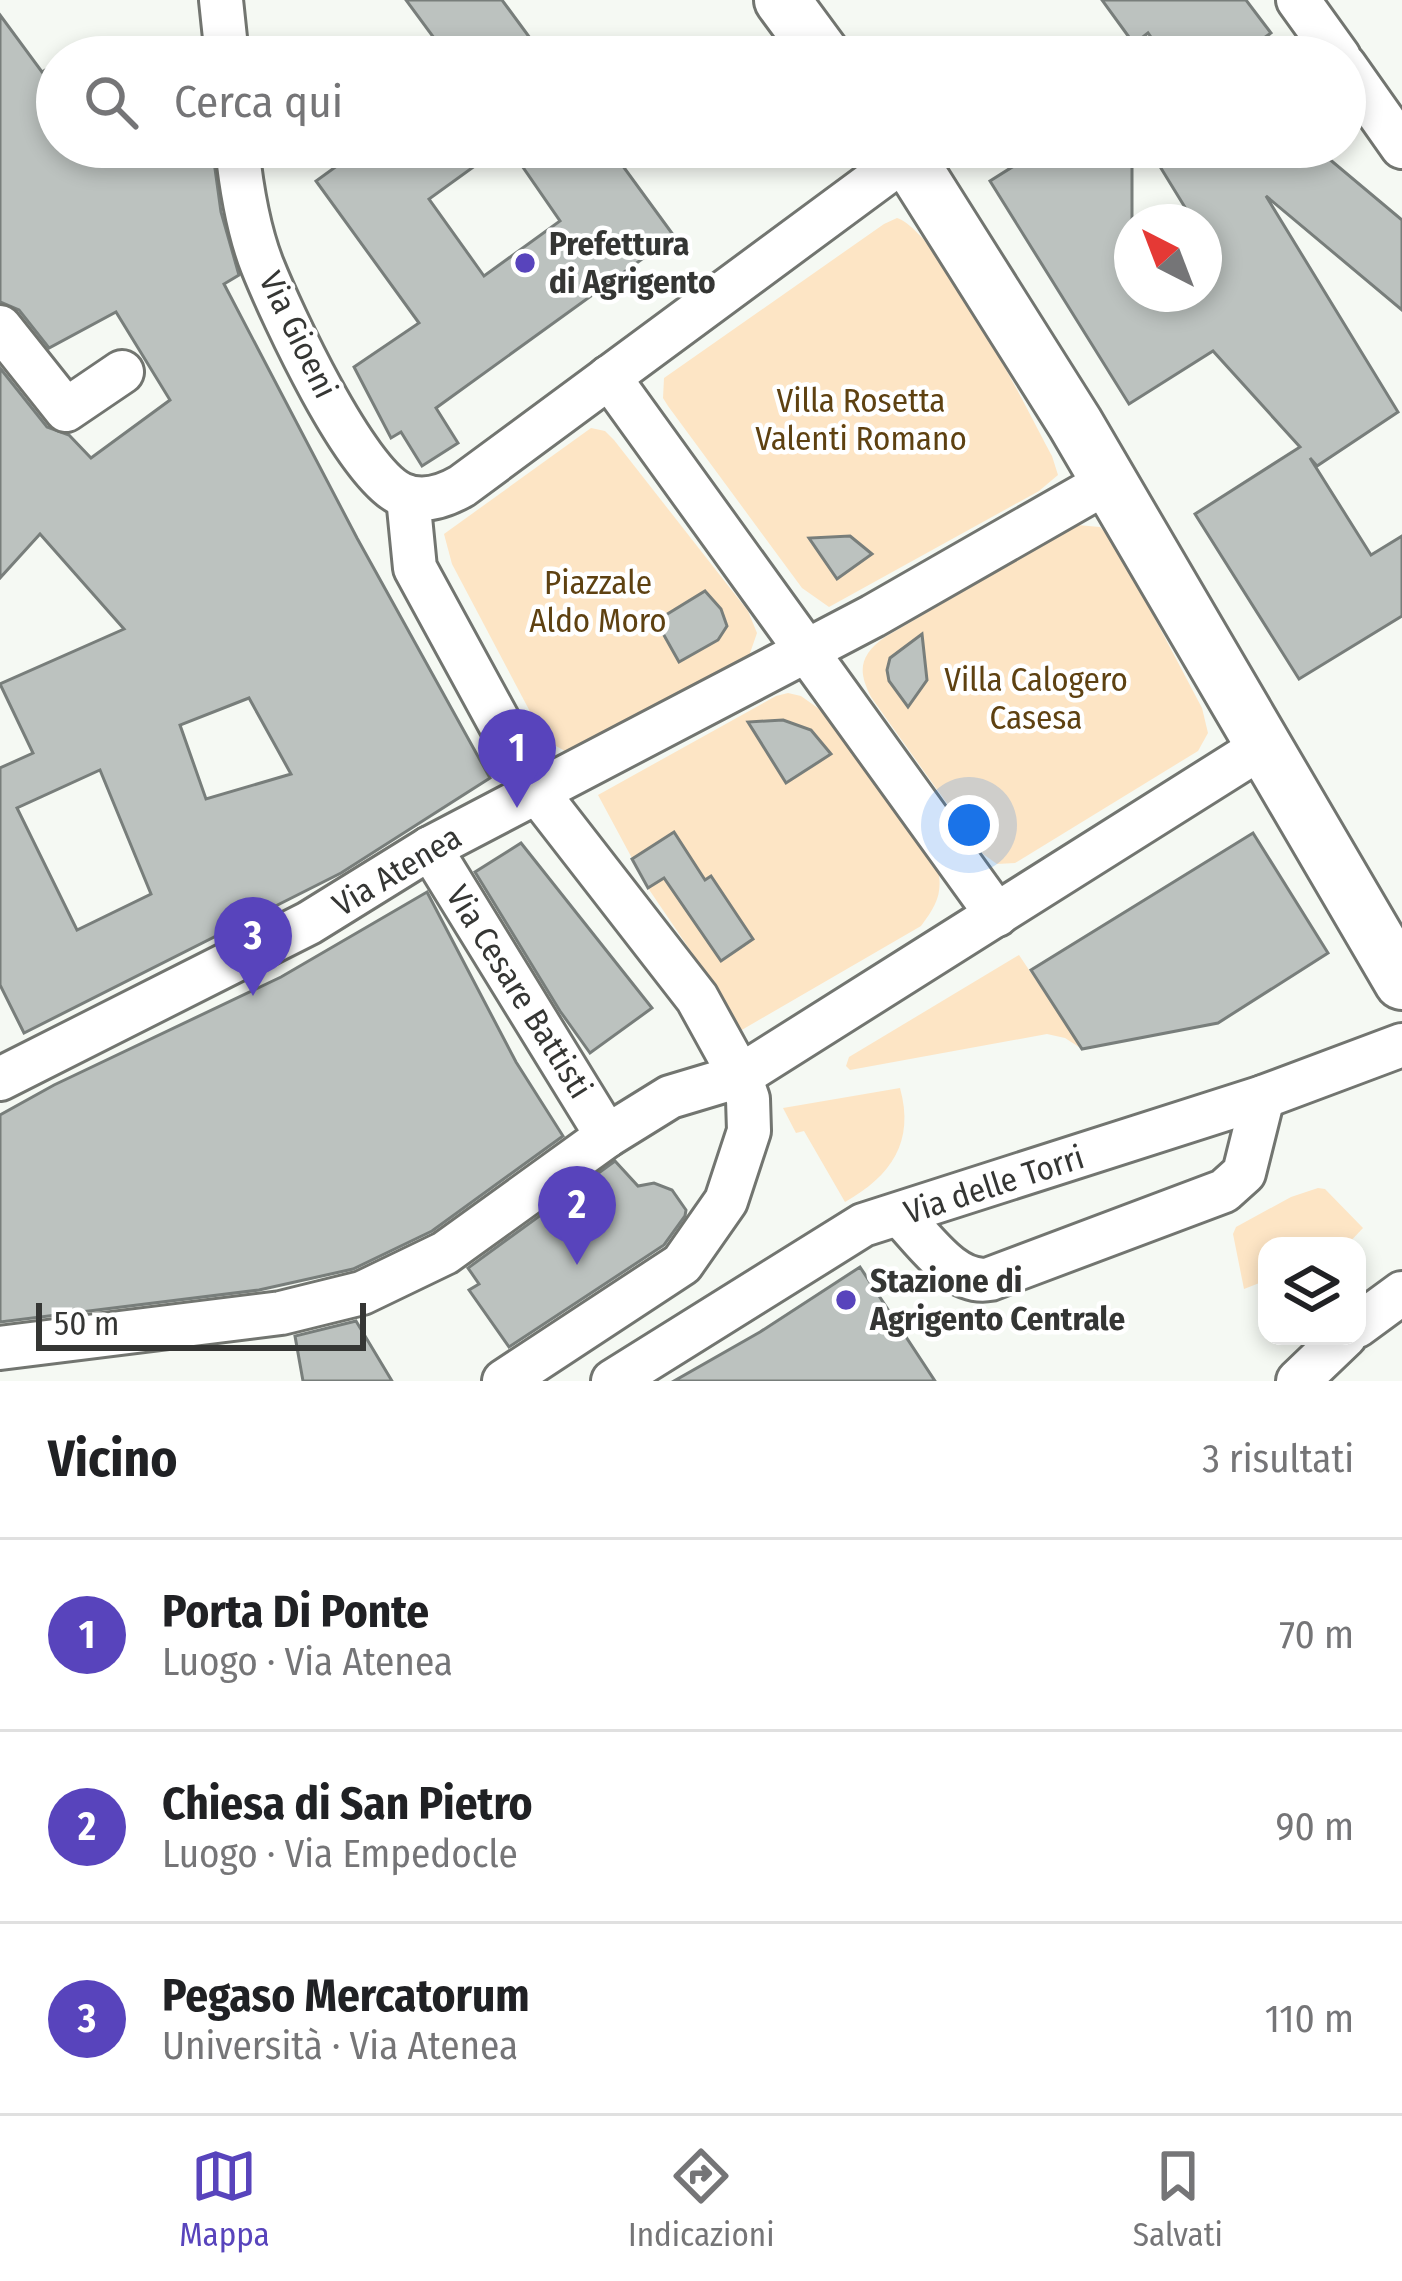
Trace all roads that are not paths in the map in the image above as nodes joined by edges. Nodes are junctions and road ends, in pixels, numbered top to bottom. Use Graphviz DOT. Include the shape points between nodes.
graph roads {
  1 [pos="220,0"];
  2 [pos="782,0"];
  3 [pos="1298,0"];
  4 [pos="224,36"];
  5 [pos="809,36"];
  6 [pos="1324,36"];
  7 [pos="1366,96"];
  8 [pos="1402,147"];
  9 [pos="239,168"];
  10 [pos="884,168"];
  11 [pos="916,168"];
  12 [pos="0,327"];
  13 [pos="122,372"];
  14 [pos="609,377"];
  15 [pos="1109,481"];
  16 [pos="408,497"];
  17 [pos="806,651"];
  18 [pos="1265,745"];
  19 [pos="537,792"];
  20 [pos="430,848"];
  21 [pos="998,915"];
  22 [pos="1402,982"];
  23 [pos="1402,1045"];
  24 [pos="740,1076"];
  25 [pos="0,1079"];
  26 [pos="1263,1097"];
  27 [pos="607,1136"];
  28 [pos="900,1215"];
  29 [pos="1402,1292"];
  30 [pos="1366,1319"];
  31 [pos="1336,1345"];
  32 [pos="0,1348"];
  33 [pos="504,1381"];
  34 [pos="613,1381"];
  35 [pos="1298,1381"];
  1 -- 4 [label="street"];
  2 -- 5 [label="main road"];
  3 -- 6 [label="street"];
  7 -- 8 [label="street"];
  9 -- 16 [label="street, Via Gioeni" via="261,262 322,391 376,475"];
  10 -- 14 [label="street"];
  11 -- 15 [label="main road"];
  12 -- 13 [label="street" via="66,410"];
  14 -- 16 [label="street" via="448,494"];
  14 -- 17 [label="street"];
  15 -- 17 [label="street"];
  15 -- 18 [label="main road"];
  16 -- 19 [label="street" via="415,568"];
  17 -- 19 [label="street"];
  17 -- 21 [label="street"];
  18 -- 21 [label="street"];
  18 -- 22 [label="main road"];
  19 -- 20 [label="street, Via Atenea"];
  19 -- 24 [label="street" via="697,998"];
  20 -- 25 [label="street, Via Atenea" via="294,931"];
  20 -- 27 [label="street, Via Cesare Battisti"];
  21 -- 24 [label="street"];
  23 -- 26 [label="street, Via delle Torri"];
  24 -- 27 [label="street" via="670,1097"];
  24 -- 33 [label="street" via="749,1131 726,1202 706,1234 656,1283"];
  26 -- 28 [label="street, Via delle Torri"];
  26 -- 28 [label="street" via="1244,1174 1224,1191 990,1279 962,1276"];
  27 -- 32 [label="street" via="445,1253 362,1293 281,1312"];
  28 -- 34 [label="street, Via delle Torri" via="863,1226"];
  29 -- 30 [label="street"];
  31 -- 35 [label="street"];
}
